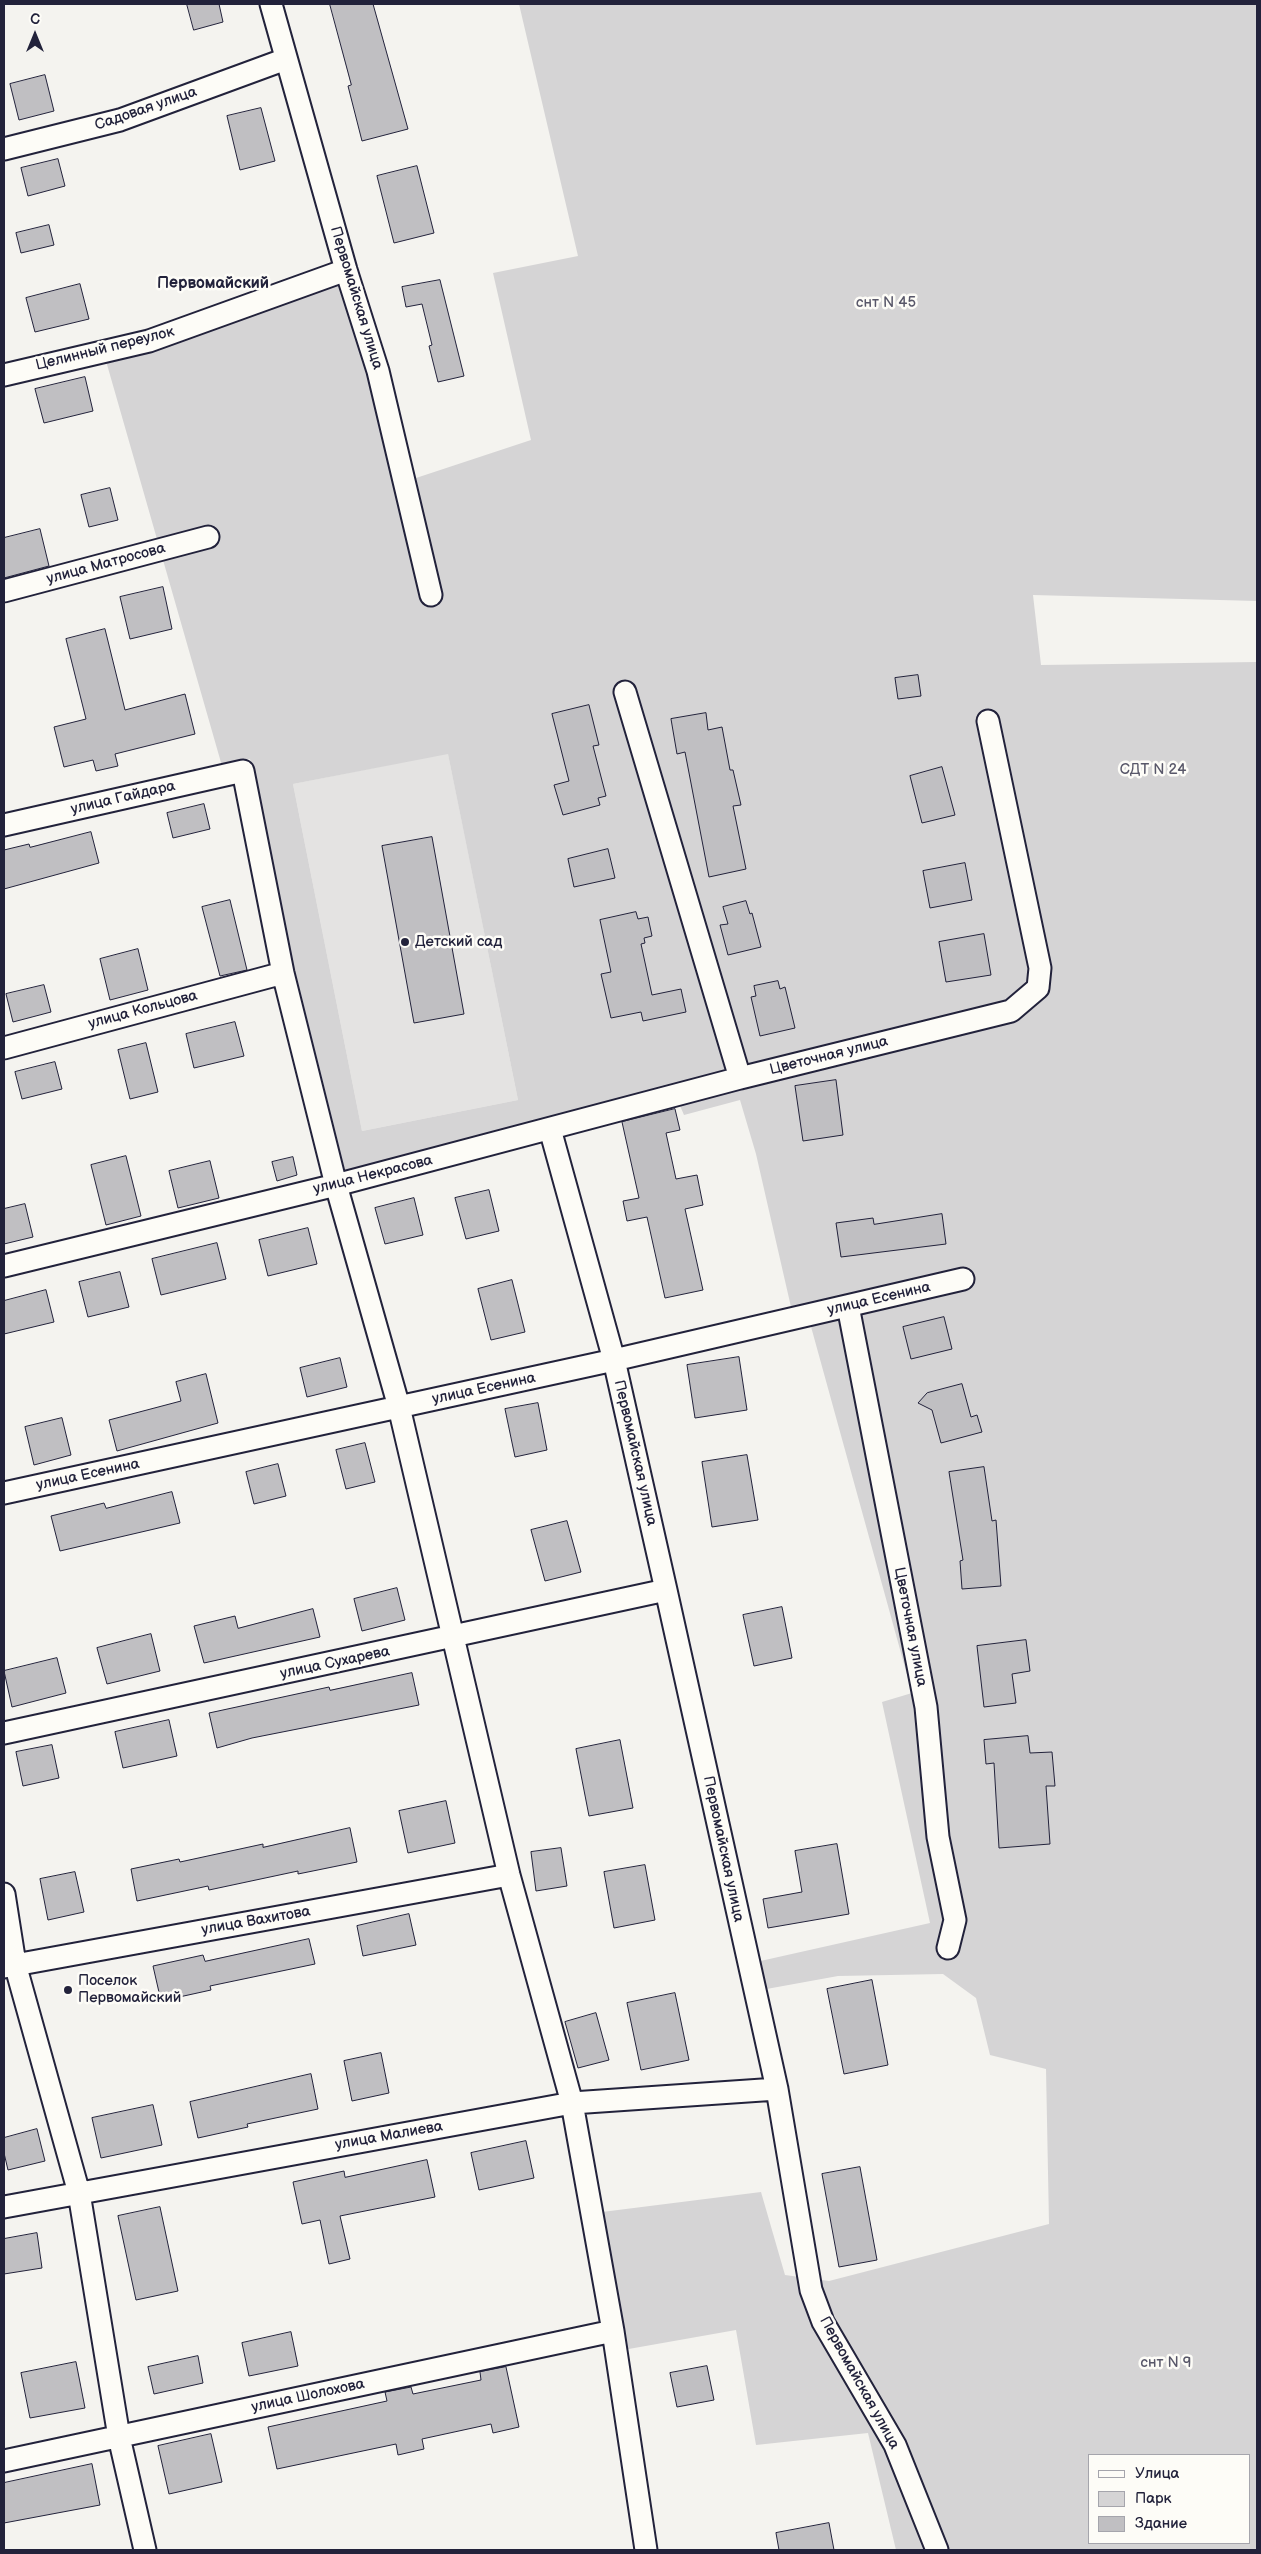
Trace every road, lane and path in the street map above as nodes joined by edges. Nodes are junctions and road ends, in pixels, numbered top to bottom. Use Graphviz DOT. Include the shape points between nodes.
graph roads {
  1 [pos="271,4"];
  2 [pos="286,59"];
  3 [pos="4,150"];
  4 [pos="346,270"];
  5 [pos="4,374"];
  6 [pos="208,537"];
  7 [pos="4,591"];
  8 [pos="431,595"];
  9 [pos="625,692"];
  10 [pos="988,721"];
  11 [pos="4,825"];
  12 [pos="283,973"];
  13 [pos="4,1048"];
  14 [pos="740,1078"];
  15 [pos="550,1129"];
  16 [pos="336,1185"];
  17 [pos="4,1266"];
  18 [pos="963,1279"];
  19 [pos="848,1306"];
  20 [pos="614,1360"];
  21 [pos="399,1407"];
  22 [pos="4,1493"];
  23 [pos="666,1590"];
  24 [pos="451,1638"];
  25 [pos="4,1733"];
  26 [pos="509,1875"];
  27 [pos="4,1894"];
  28 [pos="948,1948"];
  29 [pos="9,1966"];
  30 [pos="777,2089"];
  31 [pos="572,2103"];
  32 [pos="79,2193"];
  33 [pos="4,2207"];
  34 [pos="613,2331"];
  35 [pos="119,2437"];
  36 [pos="4,2460"];
  37 [pos="145,2550"];
  38 [pos="646,2550"];
  39 [pos="937,2550"];
  1 -- 2 [label="street, Первомайская улица"];
  2 -- 3 [label="street, Садовая улица" via="120,120"];
  2 -- 4 [label="street, Первомайская улица"];
  4 -- 5 [label="street, Целинный переулок" via="149,341"];
  4 -- 8 [label="street, Первомайская улица" via="378,371"];
  6 -- 7 [label="street, улица Матросова"];
  9 -- 14 [label="street"];
  10 -- 14 [label="street, Цветочная улица" via="1040,968 1038,988 1011,1011"];
  11 -- 12 [label="street, улица Гайдара" via="242,771"];
  12 -- 13 [label="street, улица Кольцова"];
  12 -- 16 [label="street"];
  14 -- 15 [label="street, улица Некрасова"];
  15 -- 16 [label="street, улица Некрасова"];
  15 -- 20 [label="street, Первомайская улица"];
  16 -- 17 [label="street, улица Некрасова"];
  16 -- 21 [label="street"];
  18 -- 19 [label="street, улица Есенина"];
  19 -- 20 [label="street, улица Есенина"];
  19 -- 28 [label="street, Цветочная улица" via="926,1706 938,1837 956,1920"];
  20 -- 21 [label="street, улица Есенина"];
  20 -- 23 [label="street, Первомайская улица"];
  21 -- 22 [label="street, улица Есенина"];
  21 -- 24 [label="street"];
  23 -- 24 [label="street, улица Сухарева"];
  23 -- 30 [label="street, Первомайская улица"];
  24 -- 25 [label="street, улица Сухарева"];
  24 -- 26 [label="street"];
  26 -- 29 [label="street, улица Вахитова"];
  26 -- 31 [label="street"];
  27 -- 29 [label="street"];
  29 -- 32 [label="street"];
  30 -- 31 [label="street, улица Малиева"];
  30 -- 39 [label="street, Первомайская улица" via="811,2290 823,2322 895,2445"];
  31 -- 32 [label="street, улица Малиева"];
  31 -- 34 [label="street"];
  32 -- 33 [label="street, улица Малиева"];
  32 -- 35 [label="street"];
  34 -- 35 [label="street, улица Шолохова"];
  34 -- 38 [label="street"];
  35 -- 36 [label="street, улица Шолохова"];
  35 -- 37 [label="street"];
}
